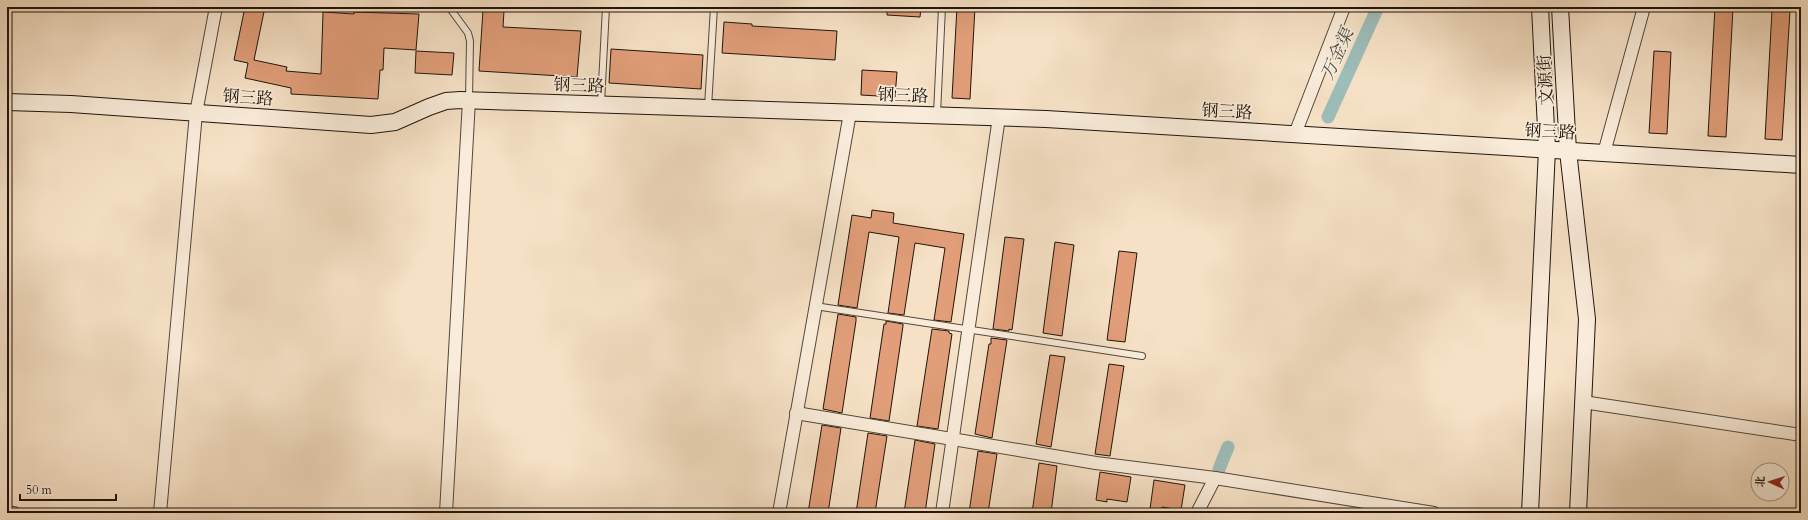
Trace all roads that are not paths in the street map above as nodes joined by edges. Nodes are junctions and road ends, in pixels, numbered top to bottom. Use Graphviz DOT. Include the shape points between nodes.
graph roads {
  1 [pos="216,7"];
  2 [pos="449,7"];
  3 [pos="606,7"];
  4 [pos="714,7"];
  5 [pos="942,7"];
  6 [pos="1344,7"];
  7 [pos="1540,7"];
  8 [pos="1560,7"];
  9 [pos="1644,7"];
  10 [pos="469,100"];
  11 [pos="7,102"];
  12 [pos="601,105"];
  13 [pos="708,108"];
  14 [pos="196,113"];
  15 [pos="850,113"];
  16 [pos="937,116"];
  17 [pos="999,117"];
  18 [pos="1295,134"];
  19 [pos="1547,149"];
  20 [pos="1568,151"];
  21 [pos="1604,153"];
  22 [pos="1801,165"];
  23 [pos="815,306"];
  24 [pos="968,330"];
  25 [pos="1142,356"];
  26 [pos="1583,402"];
  27 [pos="796,413"];
  28 [pos="1801,436"];
  29 [pos="953,439"];
  30 [pos="1215,478"];
  31 [pos="7,513"];
  32 [pos="14,513"];
  33 [pos="160,513"];
  34 [pos="446,513"];
  35 [pos="778,513"];
  36 [pos="942,513"];
  37 [pos="1197,513"];
  38 [pos="1434,513"];
  39 [pos="1530,513"];
  40 [pos="1578,513"];
  1 -- 14 [label="street"];
  2 -- 10 [label="lane" via="470,41"];
  3 -- 12 [label="lane"];
  4 -- 13 [label="lane"];
  5 -- 16 [label="lane"];
  6 -- 18 [label="street"];
  7 -- 19 [label="street, 文源街"];
  8 -- 20 [label="street, 文源街"];
  9 -- 21 [label="street"];
  10 -- 12 [label="street, 钢三路"];
  10 -- 14 [label="street, 钢三路" via="446,101 394,122 371,126"];
  10 -- 34 [label="street"];
  11 -- 14 [label="street, 钢三路"];
  12 -- 13 [label="street, 钢三路"];
  13 -- 15 [label="street, 钢三路"];
  14 -- 33 [label="street"];
  15 -- 16 [label="street, 钢三路"];
  15 -- 23 [label="street"];
  16 -- 17 [label="street, 钢三路"];
  17 -- 18 [label="street, 钢三路"];
  17 -- 24 [label="street"];
  18 -- 19 [label="street, 钢三路"];
  19 -- 20 [label="street, 钢三路"];
  19 -- 39 [label="street, 文源街"];
  20 -- 21 [label="street, 钢三路"];
  20 -- 26 [label="street, 文源街" via="1587,319"];
  21 -- 22 [label="street, 钢三路"];
  23 -- 24 [label="lane"];
  23 -- 27 [label="street"];
  24 -- 25 [label="lane"];
  24 -- 29 [label="street"];
  26 -- 28 [label="street"];
  26 -- 40 [label="street, 文源街"];
  27 -- 29 [label="street"];
  27 -- 35 [label="street"];
  29 -- 30 [label="street" via="1096,463"];
  29 -- 36 [label="street"];
  30 -- 37 [label="street"];
  30 -- 38 [label="street"];
  31 -- 32 [label="street"];
}
